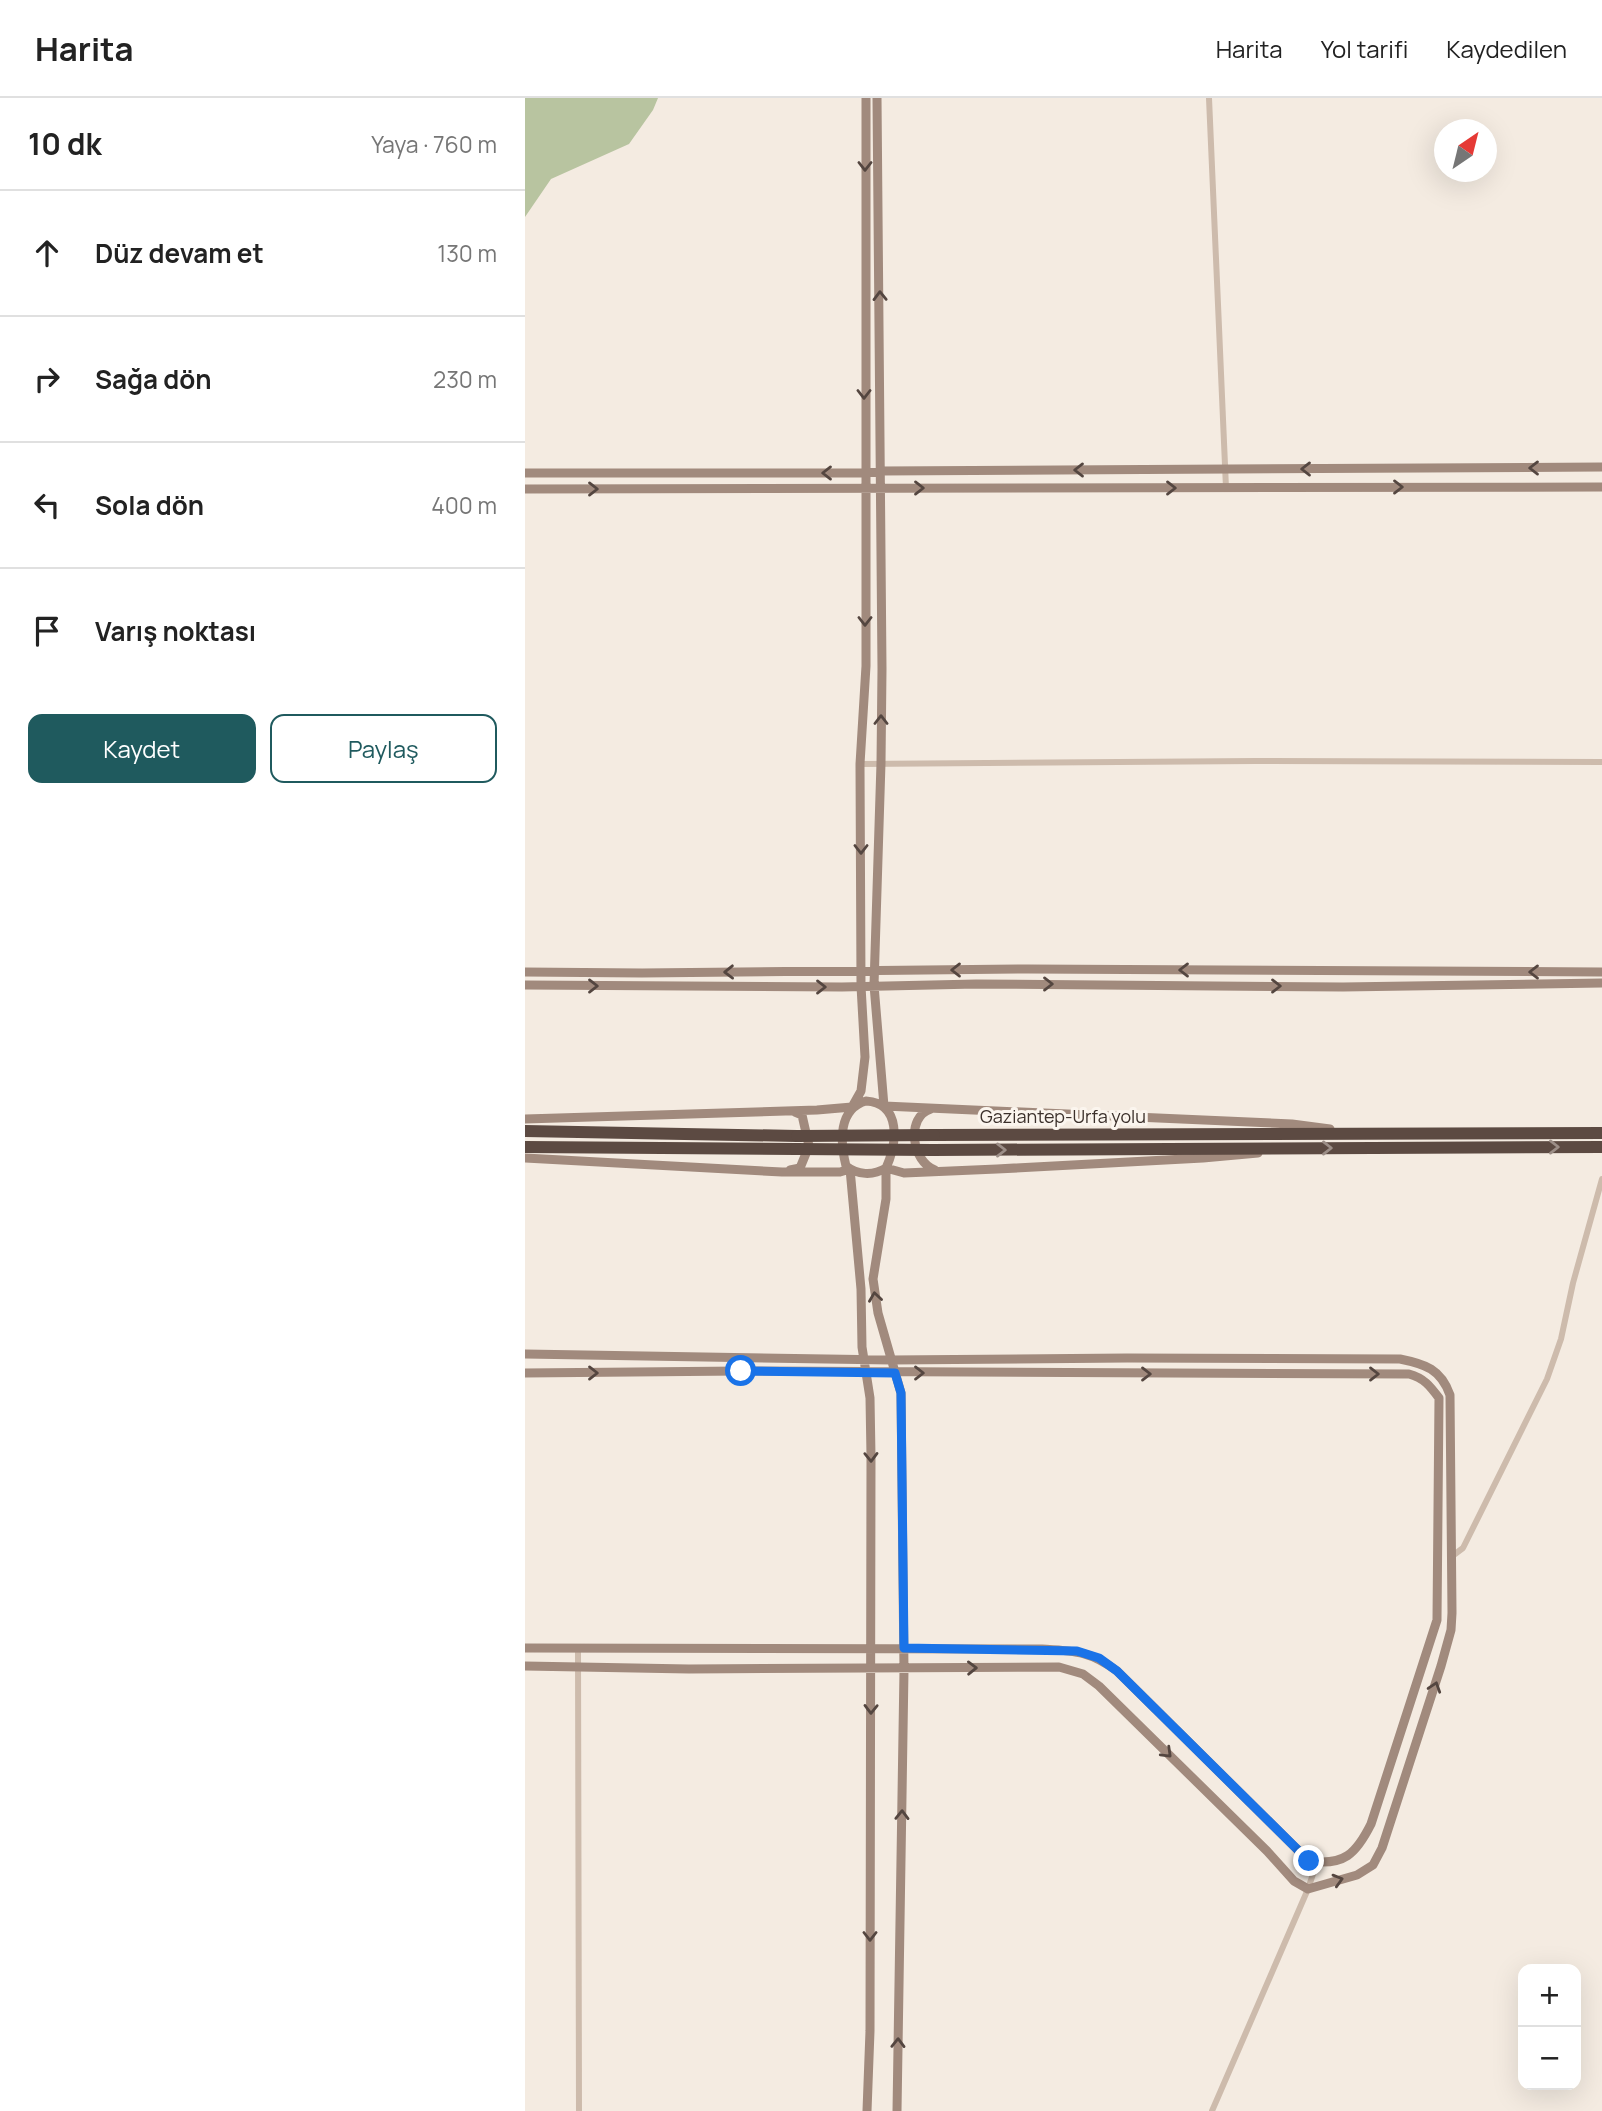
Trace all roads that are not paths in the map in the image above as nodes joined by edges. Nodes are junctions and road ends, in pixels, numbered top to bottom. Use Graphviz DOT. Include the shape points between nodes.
graph roads {
  1 [pos="866,98"];
  2 [pos="877,98"];
  3 [pos="1209,98"];
  4 [pos="1602,467"];
  5 [pos="1226,470"];
  6 [pos="881,471"];
  7 [pos="525,473"];
  8 [pos="865,473"];
  9 [pos="1602,487"];
  10 [pos="865,488"];
  11 [pos="881,488"];
  12 [pos="1226,488"];
  13 [pos="525,489"];
  14 [pos="1602,762"];
  15 [pos="881,763"];
  16 [pos="860,764"];
  17 [pos="875,970"];
  18 [pos="861,971"];
  19 [pos="525,972"];
  20 [pos="1602,972"];
  21 [pos="1602,984"];
  22 [pos="525,985"];
  23 [pos="874,985"];
  24 [pos="861,986"];
  25 [pos="884,1106"];
  26 [pos="852,1107"];
  27 [pos="936,1107"];
  28 [pos="792,1111"];
  29 [pos="525,1119"];
  30 [pos="525,1131"];
  31 [pos="1365,1133"];
  32 [pos="1602,1133"];
  33 [pos="796,1143"];
  34 [pos="525,1147"];
  35 [pos="1602,1147"];
  36 [pos="1283,1149"];
  37 [pos="525,1158"];
  38 [pos="886,1168"];
  39 [pos="850,1169"];
  40 [pos="940,1171"];
  41 [pos="782,1172"];
  42 [pos="1602,1180"];
  43 [pos="525,1354"];
  44 [pos="864,1358"];
  45 [pos="891,1360"];
  46 [pos="866,1372"];
  47 [pos="525,1373"];
  48 [pos="895,1373"];
  49 [pos="1451,1557"];
  50 [pos="525,1648"];
  51 [pos="578,1648"];
  52 [pos="904,1648"];
  53 [pos="872,1649"];
  54 [pos="525,1666"];
  55 [pos="578,1667"];
  56 [pos="872,1669"];
  57 [pos="904,1670"];
  58 [pos="1317,1862"];
  59 [pos="1308,1889"];
  60 [pos="579,2111"];
  61 [pos="867,2111"];
  62 [pos="897,2111"];
  63 [pos="1212,2111"];
  1 -- 8 [label="street, one-way"];
  6 -- 2 [label="street, one-way"];
  3 -- 5 [label="street"];
  4 -- 5 [label="street, one-way"];
  5 -- 6 [label="street, one-way"];
  5 -- 12 [label="street"];
  6 -- 8 [label="street"];
  6 -- 11 [label="street"];
  8 -- 7 [label="street, one-way"];
  8 -- 10 [label="street"];
  12 -- 9 [label="street, one-way"];
  10 -- 11 [label="street"];
  13 -- 10 [label="street, one-way"];
  10 -- 16 [label="street, one-way" via="866,666"];
  11 -- 12 [label="street, one-way"];
  15 -- 11 [label="street, one-way"];
  14 -- 15 [label="street"];
  15 -- 16 [label="street"];
  15 -- 17 [label="street"];
  16 -- 18 [label="street, one-way"];
  17 -- 18 [label="street"];
  20 -- 17 [label="street, one-way"];
  17 -- 23 [label="street"];
  18 -- 19 [label="street, one-way"];
  18 -- 24 [label="street"];
  23 -- 21 [label="street, one-way"];
  22 -- 24 [label="street, one-way"];
  23 -- 24 [label="street"];
  23 -- 25 [label="street"];
  24 -- 26 [label="street" via="865,1057 861,1091"];
  25 -- 26 [label="street" via="866,1101"];
  25 -- 27 [label="street"];
  25 -- 38 [label="street" via="893,1123 894,1143"];
  26 -- 28 [label="street"];
  26 -- 39 [label="street" via="842,1140"];
  27 -- 31 [label="street" via="1292,1124"];
  27 -- 40 [label="street" via="918,1119 914,1139 921,1161"];
  28 -- 29 [label="street"];
  28 -- 41 [label="street" via="802,1115 809,1146 800,1168"];
  30 -- 33 [label="highway, Gaziantep-Urfa yolu"];
  31 -- 32 [label="highway, Gaziantep-Urfa yolu"];
  31 -- 33 [label="highway, Gaziantep-Urfa yolu, bridge" via="934,1135"];
  33 -- 34 [label="highway, Gaziantep-Urfa yolu"];
  33 -- 36 [label="highway, Gaziantep-Urfa yolu, one-way, bridge" via="933,1150"];
  36 -- 35 [label="highway, Gaziantep-Urfa yolu, one-way"];
  36 -- 40 [label="street" via="1203,1158"];
  37 -- 41 [label="street"];
  38 -- 39 [label="street" via="862,1173"];
  38 -- 40 [label="street" via="904,1173"];
  45 -- 38 [label="street, one-way" via="873,1279 886,1199"];
  39 -- 41 [label="street"];
  39 -- 44 [label="street"];
  42 -- 49 [label="street" via="1562,1339 1547,1379 1463,1548"];
  43 -- 44 [label="street"];
  44 -- 45 [label="street"];
  44 -- 46 [label="street"];
  45 -- 48 [label="street"];
  45 -- 49 [label="street" via="1263,1358 1419,1363 1439,1373 1450,1395"];
  47 -- 46 [label="street, one-way"];
  46 -- 48 [label="street"];
  46 -- 53 [label="street, one-way"];
  48 -- 52 [label="street" via="901,1393"];
  48 -- 58 [label="street, one-way" via="1409,1374 1428,1383 1439,1398 1437,1620 1361,1845 1336,1861"];
  59 -- 49 [label="street, one-way" via="1357,1875 1373,1865 1382,1848 1451,1630"];
  50 -- 51 [label="street"];
  51 -- 53 [label="street"];
  51 -- 55 [label="street"];
  52 -- 53 [label="street"];
  52 -- 57 [label="street"];
  52 -- 58 [label="street" via="1042,1649 1099,1658 1309,1861"];
  53 -- 56 [label="street"];
  54 -- 55 [label="street"];
  55 -- 56 [label="street"];
  55 -- 60 [label="street"];
  56 -- 57 [label="street"];
  56 -- 61 [label="street, one-way"];
  57 -- 59 [label="street, one-way" via="1059,1667 1083,1674 1294,1881"];
  62 -- 57 [label="street, one-way"];
  58 -- 59 [label="street"];
  59 -- 63 [label="street"];
}
